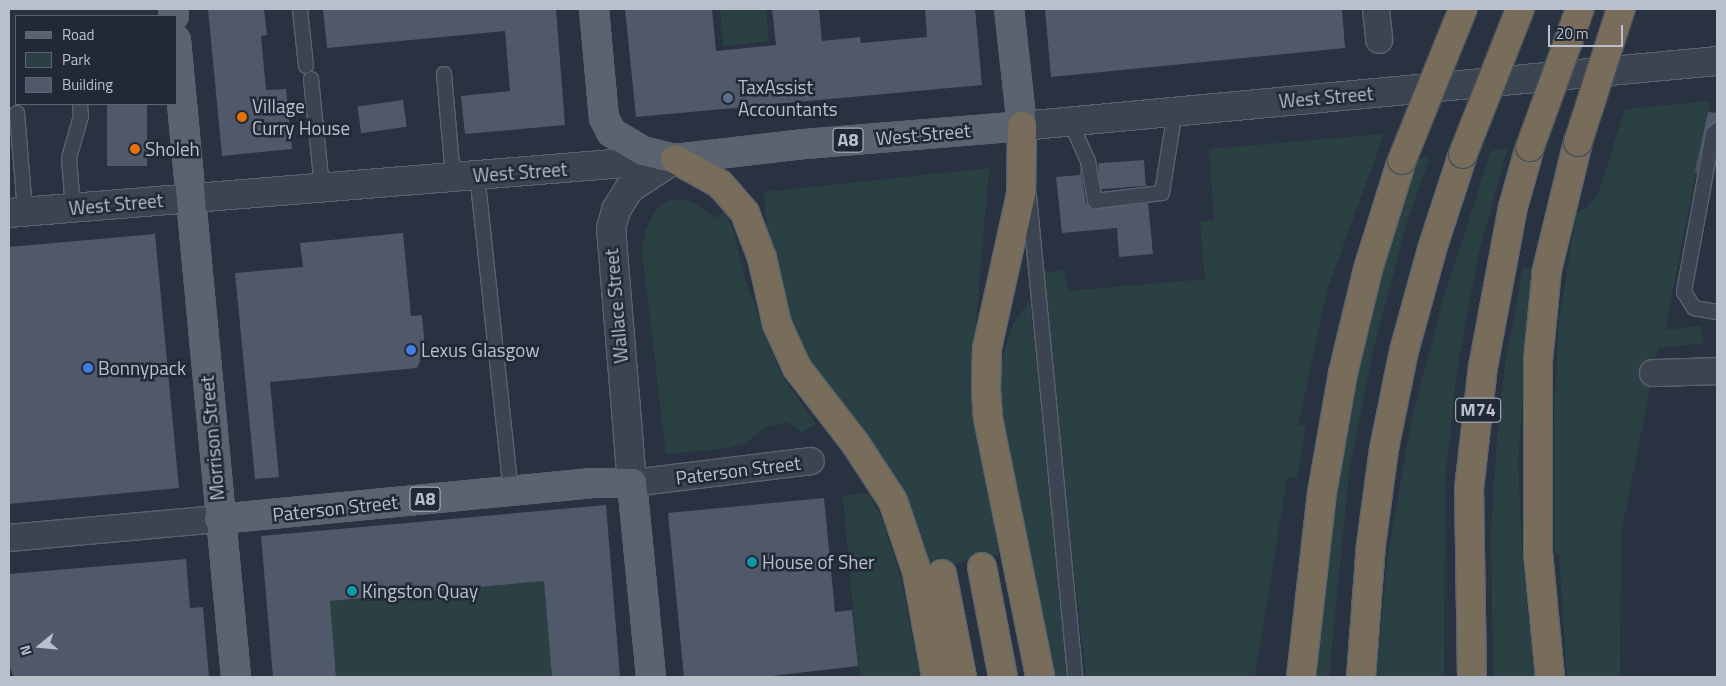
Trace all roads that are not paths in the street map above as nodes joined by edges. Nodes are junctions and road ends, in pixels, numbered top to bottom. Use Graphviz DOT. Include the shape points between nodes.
graph roads {
  1 [pos="300,9"];
  2 [pos="594,9"];
  3 [pos="1010,9"];
  4 [pos="1376,9"];
  5 [pos="1463,9"];
  6 [pos="1520,9"];
  7 [pos="1580,9"];
  8 [pos="1621,9"];
  9 [pos="1380,40"];
  10 [pos="178,61"];
  11 [pos="1717,61"];
  12 [pos="306,66"];
  13 [pos="444,74"];
  14 [pos="311,79"];
  15 [pos="80,105"];
  16 [pos="1175,111"];
  17 [pos="16,112"];
  18 [pos="1070,121"];
  19 [pos="1022,126"];
  20 [pos="1717,130"];
  21 [pos="675,159"];
  22 [pos="465,175"];
  23 [pos="322,187"];
  24 [pos="191,198"];
  25 [pos="73,207"];
  26 [pos="17,212"];
  27 [pos="1717,312"];
  28 [pos="1717,371"];
  29 [pos="1653,372"];
  30 [pos="811,462"];
  31 [pos="632,483"];
  32 [pos="511,491"];
  33 [pos="219,519"];
  34 [pos="9,538"];
  35 [pos="982,568"];
  36 [pos="942,574"];
  37 [pos="945,676"];
  38 [pos="236,677"];
  39 [pos="651,677"];
  40 [pos="1003,677"];
  41 [pos="1040,677"];
  42 [pos="1075,677"];
  43 [pos="1301,677"];
  44 [pos="1361,677"];
  45 [pos="1472,677"];
  46 [pos="1550,677"];
  1 -- 12 [label="lane"];
  2 -- 21 [label="main road, A8" via="604,118 611,132 643,151"];
  3 -- 19 [label="main road"];
  4 -- 9 [label="street"];
  5 -- 43 [label="highway, bridge" via="1402,160 1368,269 1342,373 1322,493"];
  6 -- 44 [label="highway, bridge" via="1464,154 1404,351 1386,440 1371,545"];
  7 -- 45 [label="highway, M74, bridge" via="1530,147 1513,208 1483,367 1468,489"];
  8 -- 46 [label="highway, bridge" via="1578,142 1547,270 1538,361 1538,553"];
  10 -- 24 [label="main road, Morrison Street"];
  11 -- 16 [label="street, West Street"];
  13 -- 22 [label="lane"];
  14 -- 23 [label="lane"];
  15 -- 25 [label="lane" via="81,116 69,158"];
  16 -- 18 [label="street, West Street"];
  16 -- 18 [label="lane" via="1162,193 1095,201 1088,161"];
  17 -- 26 [label="lane"];
  18 -- 19 [label="street, West Street"];
  19 -- 21 [label="main road, West Street / A8" via="805,144"];
  19 -- 41 [label="highway" via="1021,194 987,348 986,390 988,418"];
  19 -- 42 [label="lane"];
  20 -- 27 [label="lane" via="1684,292 1694,308"];
  21 -- 22 [label="street, West Street"];
  21 -- 31 [label="street, Wallace Street" via="629,189 616,210 611,228"];
  21 -- 37 [label="highway" via="720,184 745,213 762,258 777,324 797,368 855,443 893,501 917,572"];
  22 -- 23 [label="street, West Street"];
  22 -- 32 [label="lane"];
  23 -- 24 [label="street, West Street"];
  24 -- 25 [label="street, West Street"];
  24 -- 33 [label="main road, Morrison Street"];
  25 -- 26 [label="street, West Street"];
  28 -- 29 [label="street"];
  30 -- 31 [label="street, Paterson Street"];
  31 -- 32 [label="main road, Paterson Street / A8"];
  31 -- 39 [label="main road, Wallace Street"];
  32 -- 33 [label="main road, Paterson Street / A8"];
  33 -- 34 [label="street, Paterson Street"];
  33 -- 38 [label="main road, Morrison Street"];
  35 -- 40 [label="highway"];
  36 -- 37 [label="highway"];
}
